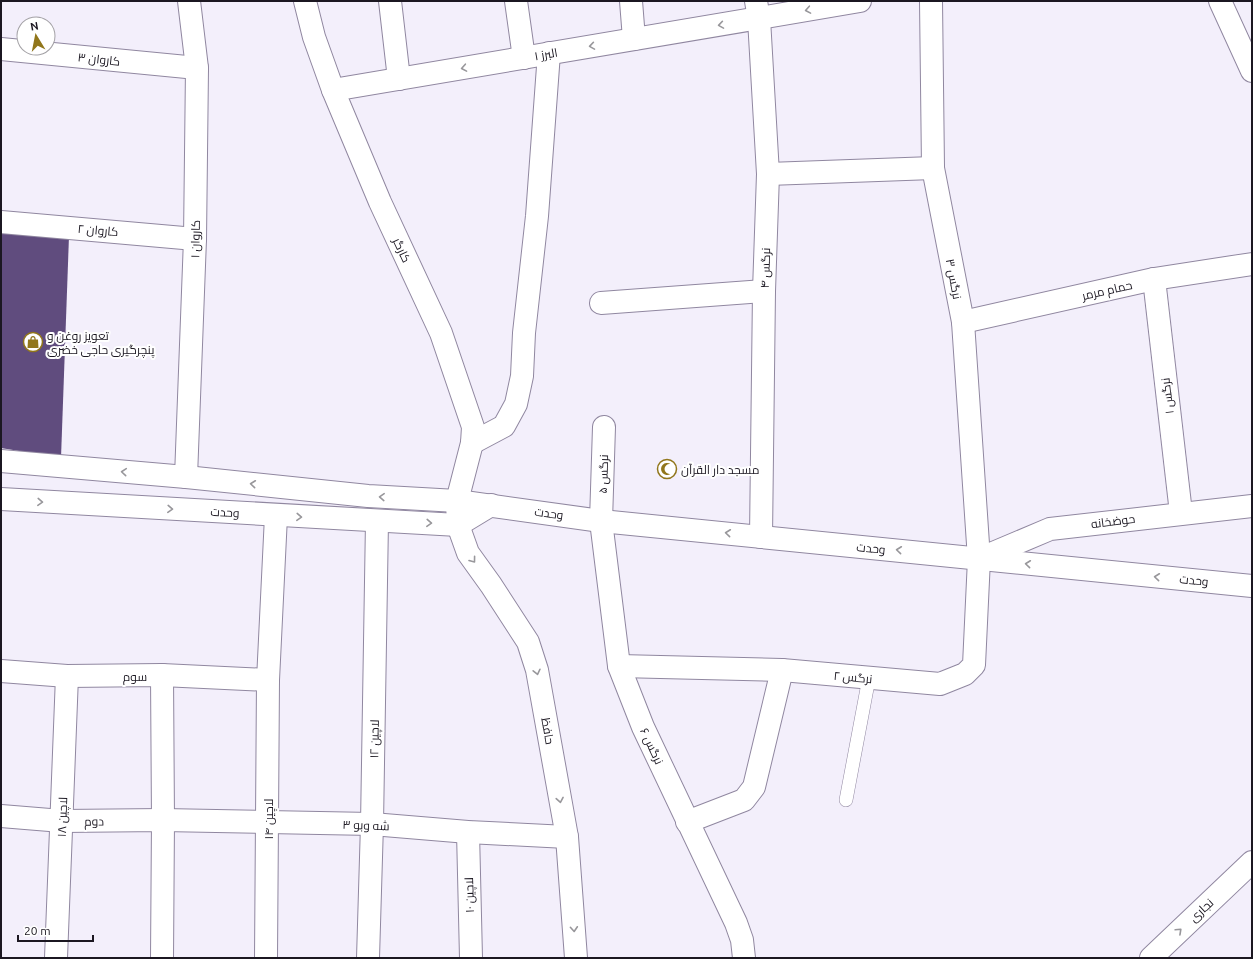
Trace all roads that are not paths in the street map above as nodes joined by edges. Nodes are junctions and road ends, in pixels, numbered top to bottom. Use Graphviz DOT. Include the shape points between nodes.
graph roads {
  1 [pos="189,1"];
  2 [pos="305,1"];
  3 [pos="390,1"];
  4 [pos="516,1"];
  5 [pos="630,1"];
  6 [pos="860,1"];
  7 [pos="931,1"];
  8 [pos="1220,1"];
  9 [pos="758,10"];
  10 [pos="634,39"];
  11 [pos="1,49"];
  12 [pos="549,53"];
  13 [pos="524,58"];
  14 [pos="197,68"];
  15 [pos="1252,71"];
  16 [pos="399,79"];
  17 [pos="333,90"];
  18 [pos="933,168"];
  19 [pos="768,174"];
  20 [pos="1,222"];
  21 [pos="195,239"];
  22 [pos="1252,264"];
  23 [pos="1154,279"];
  24 [pos="764,291"];
  25 [pos="601,303"];
  26 [pos="963,322"];
  27 [pos="604,427"];
  28 [pos="472,443"];
  29 [pos="1,462"];
  30 [pos="186,477"];
  31 [pos="1,499"];
  32 [pos="457,501"];
  33 [pos="491,505"];
  34 [pos="1252,506"];
  35 [pos="1181,513"];
  36 [pos="276,516"];
  37 [pos="601,520"];
  38 [pos="377,521"];
  39 [pos="458,525"];
  40 [pos="761,537"];
  41 [pos="979,559"];
  42 [pos="1252,586"];
  43 [pos="619,666"];
  44 [pos="782,670"];
  45 [pos="1,671"];
  46 [pos="162,675"];
  47 [pos="67,676"];
  48 [pos="869,678"];
  49 [pos="268,680"];
  50 [pos="846,800"];
  51 [pos="1,816"];
  52 [pos="163,820"];
  53 [pos="62,821"];
  54 [pos="687,822"];
  55 [pos="268,823"];
  56 [pos="372,824"];
  57 [pos="468,832"];
  58 [pos="567,838"];
  59 [pos="1252,862"];
  60 [pos="56,958"];
  61 [pos="162,958"];
  62 [pos="266,958"];
  63 [pos="368,958"];
  64 [pos="471,958"];
  65 [pos="576,958"];
  66 [pos="744,958"];
  67 [pos="1151,958"];
  1 -- 14 [label="street, کاروان ۱"];
  2 -- 17 [label="street, کارگر" via="314,37"];
  3 -- 16 [label="street"];
  4 -- 13 [label="street"];
  5 -- 10 [label="street"];
  6 -- 9 [label="street, البرز ۱, one-way"];
  7 -- 18 [label="street, نرگس ۳"];
  8 -- 15 [label="street"];
  9 -- 10 [label="street, البرز ۱, one-way"];
  9 -- 19 [label="street, نرگس ۴"];
  10 -- 12 [label="street, البرز ۱, one-way"];
  11 -- 14 [label="street, کاروان ۳"];
  12 -- 13 [label="street, البرز ۱"];
  12 -- 28 [label="street" via="522,376 516,404 504,426"];
  13 -- 16 [label="street, البرز ۱, one-way"];
  14 -- 21 [label="street, کاروان ۱"];
  16 -- 17 [label="street, البرز ۱"];
  17 -- 28 [label="street, کارگر" via="380,202 441,333 473,427"];
  18 -- 19 [label="street"];
  18 -- 26 [label="street, نرگس ۳"];
  19 -- 24 [label="street, نرگس ۴"];
  20 -- 21 [label="street, کاروان ۲"];
  21 -- 30 [label="street, کاروان ۱"];
  22 -- 23 [label="street, حمام مرمر"];
  23 -- 26 [label="street, حمام مرمر"];
  23 -- 35 [label="street, نرگس ۱"];
  24 -- 25 [label="street"];
  24 -- 40 [label="street, نرگس ۴"];
  26 -- 41 [label="street, نرگس ۳"];
  27 -- 37 [label="street, نرگس ۵"];
  28 -- 32 [label="street, کارگر"];
  30 -- 29 [label="street, وحدت, one-way"];
  32 -- 30 [label="street, وحدت, one-way" via="368,496"];
  31 -- 36 [label="street, وحدت, one-way"];
  32 -- 33 [label="street, وحدت"];
  32 -- 39 [label="street, حافظ"];
  33 -- 37 [label="street, وحدت"];
  33 -- 39 [label="street"];
  34 -- 35 [label="street, حوضخانه"];
  35 -- 41 [label="street, حوضخانه" via="1050,529"];
  36 -- 38 [label="street, وحدت, one-way"];
  36 -- 49 [label="street, لاچین ۱۴"];
  40 -- 37 [label="street, وحدت, one-way"];
  37 -- 43 [label="street, نرگس ۶"];
  38 -- 39 [label="street, وحدت, one-way"];
  38 -- 56 [label="street, لاچین ۱۲"];
  39 -- 58 [label="street, حافظ, one-way" via="468,553 528,642 537,670"];
  41 -- 40 [label="street, وحدت, one-way"];
  42 -- 41 [label="street, وحدت, one-way"];
  41 -- 48 [label="street, نرگس ۲" via="974,665 965,674 940,684"];
  43 -- 44 [label="street, نرگس ۲"];
  43 -- 54 [label="street, نرگس ۶"];
  44 -- 48 [label="street, نرگس ۲"];
  44 -- 54 [label="street" via="754,787 744,800"];
  45 -- 47 [label="street, سوم"];
  46 -- 47 [label="street, سوم"];
  46 -- 49 [label="street, سوم"];
  46 -- 52 [label="street"];
  47 -- 53 [label="street, لاچین ۱۸"];
  48 -- 50 [label="lane"];
  49 -- 55 [label="street, لاچین ۱۴"];
  51 -- 53 [label="street, دوم"];
  52 -- 53 [label="street, دوم"];
  52 -- 55 [label="street, شه وبو ۳"];
  52 -- 61 [label="street"];
  53 -- 60 [label="street, لاچین ۱۸"];
  54 -- 66 [label="street, نرگس ۶" via="736,923 742,940"];
  55 -- 56 [label="street, شه وبو ۳"];
  55 -- 62 [label="street, لاچین ۱۴"];
  56 -- 57 [label="street, شه وبو ۳"];
  56 -- 63 [label="street, لاچین ۱۲"];
  57 -- 58 [label="street, شه وبو ۳"];
  57 -- 64 [label="street, لاچین ۱۰"];
  58 -- 65 [label="street, حافظ, one-way"];
  67 -- 59 [label="street, نجاری, one-way"];
}
